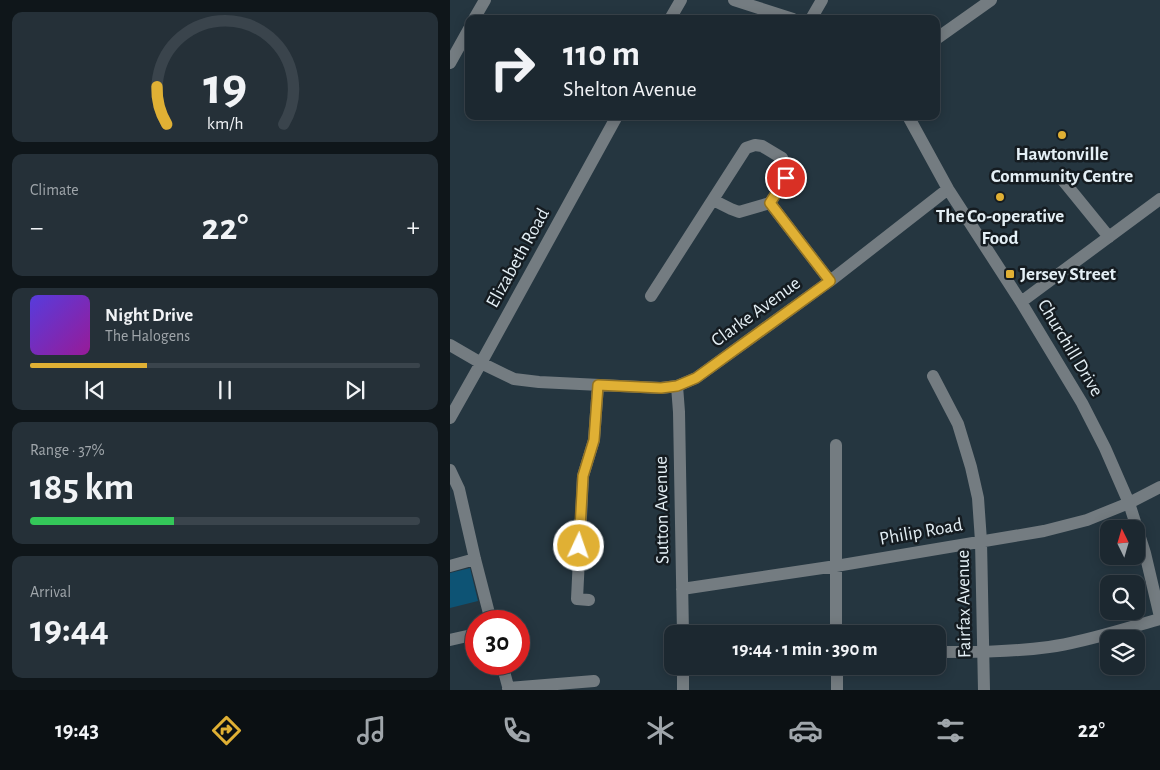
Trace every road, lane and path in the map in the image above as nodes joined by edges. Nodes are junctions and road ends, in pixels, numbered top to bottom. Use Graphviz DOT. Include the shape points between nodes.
graph roads {
  1 [pos="485,0"];
  2 [pos="681,0"];
  3 [pos="734,0"];
  4 [pos="822,0"];
  5 [pos="991,0"];
  6 [pos="476,15"];
  7 [pos="672,15"];
  8 [pos="781,15"];
  9 [pos="813,15"];
  10 [pos="465,36"];
  11 [pos="940,36"];
  12 [pos="450,63"];
  13 [pos="615,120"];
  14 [pos="910,120"];
  15 [pos="1061,178"];
  16 [pos="948,189"];
  17 [pos="1160,199"];
  18 [pos="713,200"];
  19 [pos="770,203"];
  20 [pos="1109,237"];
  21 [pos="830,281"];
  22 [pos="651,296"];
  23 [pos="1021,302"];
  24 [pos="450,344"];
  25 [pos="481,363"];
  26 [pos="933,376"];
  27 [pos="598,385"];
  28 [pos="677,386"];
  29 [pos="450,418"];
  30 [pos="836,445"];
  31 [pos="450,470"];
  32 [pos="1160,488"];
  33 [pos="1129,503"];
  34 [pos="981,541"];
  35 [pos="475,559"];
  36 [pos="450,566"];
  37 [pos="836,566"];
  38 [pos="682,589"];
  39 [pos="577,599"];
  40 [pos="489,610"];
  41 [pos="1160,618"];
  42 [pos="683,625"];
  43 [pos="836,625"];
  44 [pos="465,637"];
  45 [pos="450,640"];
  46 [pos="983,651"];
  47 [pos="946,652"];
  48 [pos="505,675"];
  49 [pos="683,675"];
  50 [pos="837,675"];
  51 [pos="594,681"];
  52 [pos="508,689"];
  53 [pos="683,690"];
  54 [pos="837,690"];
  55 [pos="984,690"];
  1 -- 6 [label="street"];
  2 -- 7 [label="street"];
  3 -- 8 [label="street"];
  4 -- 9 [label="street"];
  5 -- 11 [label="street"];
  10 -- 12 [label="street"];
  13 -- 25 [label="street, Elizabeth Road"];
  14 -- 16 [label="street, Churchill Drive"];
  15 -- 20 [label="street"];
  16 -- 21 [label="street, Clarke Avenue"];
  16 -- 23 [label="street, Churchill Drive"];
  17 -- 20 [label="street"];
  18 -- 19 [label="street" via="739,212"];
  18 -- 19 [label="street" via="746,148 755,145 782,158 786,168 786,178"];
  18 -- 22 [label="street"];
  19 -- 21 [label="street"];
  20 -- 23 [label="street"];
  21 -- 28 [label="street, Clarke Avenue" via="696,378"];
  23 -- 33 [label="street, Churchill Drive" via="1082,403"];
  24 -- 25 [label="street"];
  25 -- 27 [label="street" via="514,379"];
  25 -- 29 [label="street, Elizabeth Road"];
  26 -- 34 [label="street, Fairfax Avenue" via="958,424 968,458 978,498"];
  27 -- 28 [label="street"];
  27 -- 39 [label="street" via="594,440 583,476"];
  28 -- 38 [label="street, Sutton Avenue"];
  30 -- 37 [label="street"];
  31 -- 35 [label="street" via="459,489"];
  32 -- 33 [label="street, Philip Road"];
  33 -- 34 [label="street, Philip Road" via="1086,520 1044,531"];
  33 -- 41 [label="street, Churchill Drive" via="1146,553"];
  34 -- 37 [label="street, Philip Road"];
  34 -- 46 [label="street, Fairfax Avenue"];
  35 -- 36 [label="street"];
  35 -- 40 [label="street"];
  37 -- 38 [label="street, Philip Road"];
  37 -- 43 [label="street"];
  38 -- 42 [label="street, Sutton Avenue"];
  41 -- 46 [label="street" via="1076,642"];
  44 -- 45 [label="street"];
  46 -- 47 [label="street"];
  46 -- 55 [label="street, Fairfax Avenue"];
  48 -- 52 [label="street"];
  49 -- 53 [label="street"];
  50 -- 54 [label="street"];
  51 -- 52 [label="street"];
}
